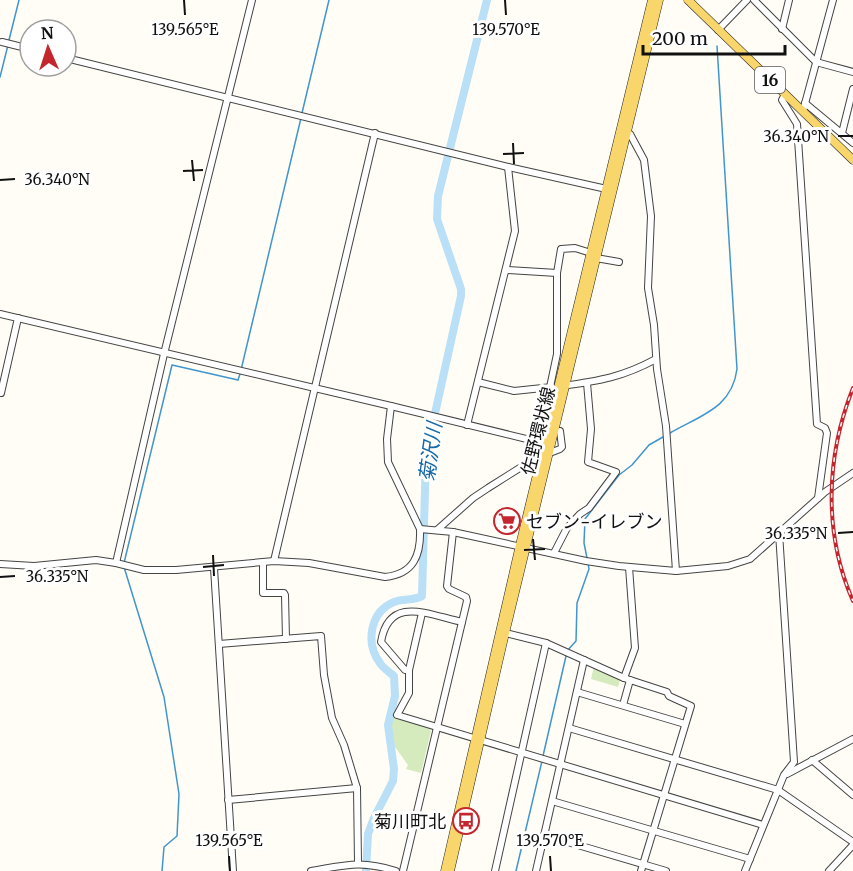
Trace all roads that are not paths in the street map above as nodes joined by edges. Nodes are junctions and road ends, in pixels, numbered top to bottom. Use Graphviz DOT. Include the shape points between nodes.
graph roads {
  1 [pos="252,0"];
  2 [pos="652,0"];
  3 [pos="659,0"];
  4 [pos="688,0"];
  5 [pos="747,0"];
  6 [pos="754,0"];
  7 [pos="789,0"];
  8 [pos="833,0"];
  9 [pos="782,29"];
  10 [pos="718,30"];
  11 [pos="2,42"];
  12 [pos="18,46"];
  13 [pos="78,61"];
  14 [pos="816,62"];
  15 [pos="853,72"];
  16 [pos="853,88"];
  17 [pos="785,94"];
  18 [pos="228,97"];
  19 [pos="804,107"];
  20 [pos="375,133"];
  21 [pos="623,133"];
  22 [pos="842,133"];
  23 [pos="853,143"];
  24 [pos="853,160"];
  25 [pos="508,166"];
  26 [pos="609,189"];
  27 [pos="593,255"];
  28 [pos="619,262"];
  29 [pos="506,270"];
  30 [pos="557,273"];
  31 [pos="0,314"];
  32 [pos="18,318"];
  33 [pos="164,354"];
  34 [pos="656,359"];
  35 [pos="478,381"];
  36 [pos="587,382"];
  37 [pos="558,386"];
  38 [pos="315,388"];
  39 [pos="1,393"];
  40 [pos="391,405"];
  41 [pos="467,425"];
  42 [pos="560,431"];
  43 [pos="547,445"];
  44 [pos="544,456"];
  45 [pos="853,473"];
  46 [pos="818,499"];
  47 [pos="420,529"];
  48 [pos="436,530"];
  49 [pos="453,532"];
  50 [pos="779,533"];
  51 [pos="523,546"];
  52 [pos="554,553"];
  53 [pos="274,561"];
  54 [pos="116,562"];
  55 [pos="263,563"];
  56 [pos="0,564"];
  57 [pos="629,567"];
  58 [pos="214,568"];
  59 [pos="676,572"];
  60 [pos="422,613"];
  61 [pos="462,622"];
  62 [pos="502,632"];
  63 [pos="286,639"];
  64 [pos="546,643"];
  65 [pos="219,644"];
  66 [pos="584,660"];
  67 [pos="409,669"];
  68 [pos="627,679"];
  69 [pos="577,692"];
  70 [pos="623,705"];
  71 [pos="685,724"];
  72 [pos="436,728"];
  73 [pos="568,728"];
  74 [pos="853,739"];
  75 [pos="478,740"];
  76 [pos="522,753"];
  77 [pos="673,759"];
  78 [pos="812,760"];
  79 [pos="560,765"];
  80 [pos="784,775"];
  81 [pos="357,788"];
  82 [pos="778,790"];
  83 [pos="851,790"];
  84 [pos="663,794"];
  85 [pos="228,800"];
  86 [pos="552,801"];
  87 [pos="764,825"];
  88 [pos="653,830"];
  89 [pos="544,835"];
  90 [pos="853,843"];
  91 [pos="750,860"];
  92 [pos="358,863"];
  93 [pos="375,868"];
  94 [pos="642,868"];
  95 [pos="232,871"];
  96 [pos="311,871"];
  97 [pos="396,871"];
  98 [pos="403,871"];
  99 [pos="444,871"];
  100 [pos="450,871"];
  101 [pos="495,871"];
  102 [pos="536,871"];
  103 [pos="666,871"];
  104 [pos="745,871"];
  105 [pos="829,871"];
  1 -- 18 [label="street"];
  2 -- 21 [label="main road, 佐野環状線"];
  3 -- 21 [label="main road, 佐野環状線"];
  4 -- 10 [label="main road, 16"];
  5 -- 10 [label="street"];
  6 -- 9 [label="street"];
  7 -- 9 [label="street"];
  8 -- 14 [label="street"];
  9 -- 14 [label="street"];
  10 -- 17 [label="main road, 16"];
  11 -- 12 [label="street"];
  13 -- 18 [label="street"];
  14 -- 15 [label="street"];
  14 -- 19 [label="street"];
  16 -- 22 [label="street"];
  17 -- 19 [label="main road, 16"];
  17 -- 46 [label="street" via="782,99 798,124 817,424 827,432"];
  18 -- 20 [label="street"];
  18 -- 33 [label="street"];
  19 -- 22 [label="street"];
  19 -- 24 [label="main road, 16"];
  20 -- 25 [label="street"];
  20 -- 38 [label="street"];
  21 -- 26 [label="main road, 佐野環状線"];
  21 -- 34 [label="street" via="630,134 640,151 648,184 648,288"];
  22 -- 23 [label="street"];
  25 -- 26 [label="street"];
  25 -- 29 [label="street" via="515,231"];
  26 -- 27 [label="main road, 佐野環状線"];
  27 -- 28 [label="street"];
  27 -- 30 [label="street" via="575,248 561,249"];
  27 -- 37 [label="main road, 佐野環状線"];
  29 -- 30 [label="street"];
  29 -- 35 [label="street"];
  30 -- 37 [label="street"];
  31 -- 32 [label="street"];
  32 -- 33 [label="street"];
  32 -- 39 [label="street"];
  33 -- 38 [label="street"];
  33 -- 54 [label="street"];
  34 -- 36 [label="street" via="612,378"];
  34 -- 59 [label="street" via="666,426"];
  35 -- 37 [label="street" via="514,391"];
  35 -- 41 [label="street"];
  36 -- 37 [label="street"];
  36 -- 52 [label="street" via="591,429 588,462 616,472 589,508 567,528"];
  37 -- 43 [label="main road, 佐野環状線"];
  38 -- 40 [label="street"];
  38 -- 53 [label="street"];
  40 -- 41 [label="street"];
  40 -- 47 [label="street" via="388,462"];
  41 -- 43 [label="street"];
  42 -- 44 [label="street" via="562,447"];
  43 -- 44 [label="main road, 佐野環状線"];
  44 -- 48 [label="street" via="474,498"];
  44 -- 51 [label="main road, 佐野環状線"];
  45 -- 46 [label="street"];
  46 -- 50 [label="street"];
  47 -- 48 [label="street"];
  47 -- 53 [label="street" via="415,561 394,576"];
  48 -- 49 [label="street"];
  49 -- 51 [label="street"];
  49 -- 61 [label="street" via="447,585 467,598"];
  50 -- 59 [label="street" via="750,560"];
  50 -- 80 [label="street" via="794,762"];
  51 -- 52 [label="street"];
  51 -- 62 [label="main road, 佐野環状線"];
  52 -- 57 [label="street"];
  53 -- 55 [label="street"];
  54 -- 56 [label="street"];
  54 -- 58 [label="street" via="144,570"];
  55 -- 58 [label="street"];
  55 -- 63 [label="street" via="263,592 285,595"];
  57 -- 59 [label="street"];
  57 -- 68 [label="street" via="634,648"];
  58 -- 65 [label="street"];
  60 -- 61 [label="street"];
  60 -- 67 [label="street"];
  60 -- 67 [label="street" via="402,611 383,631 381,642 405,670"];
  61 -- 72 [label="street"];
  62 -- 64 [label="street"];
  62 -- 75 [label="main road, 佐野環状線"];
  63 -- 65 [label="street"];
  63 -- 81 [label="street" via="321,636 332,718"];
  64 -- 66 [label="street"];
  64 -- 76 [label="street"];
  65 -- 85 [label="street"];
  66 -- 68 [label="street"];
  66 -- 69 [label="street"];
  67 -- 72 [label="street" via="409,693 397,715"];
  68 -- 70 [label="street"];
  68 -- 71 [label="street" via="667,692 691,706"];
  69 -- 70 [label="street"];
  69 -- 73 [label="street"];
  70 -- 71 [label="street"];
  71 -- 77 [label="street"];
  72 -- 75 [label="street"];
  72 -- 98 [label="street"];
  73 -- 77 [label="street"];
  73 -- 79 [label="street"];
  74 -- 78 [label="street"];
  75 -- 76 [label="street"];
  75 -- 99 [label="main road, 佐野環状線"];
  75 -- 100 [label="main road, 佐野環状線"];
  76 -- 79 [label="street"];
  76 -- 101 [label="street"];
  77 -- 82 [label="street"];
  77 -- 84 [label="street"];
  78 -- 80 [label="street"];
  78 -- 83 [label="street"];
  79 -- 84 [label="street"];
  79 -- 86 [label="street"];
  80 -- 82 [label="street"];
  81 -- 85 [label="street"];
  81 -- 92 [label="street"];
  82 -- 87 [label="street"];
  82 -- 90 [label="street"];
  84 -- 87 [label="street"];
  84 -- 88 [label="street"];
  85 -- 95 [label="street"];
  86 -- 88 [label="street"];
  86 -- 89 [label="street"];
  87 -- 91 [label="street"];
  88 -- 91 [label="street"];
  88 -- 94 [label="street"];
  89 -- 94 [label="street"];
  89 -- 102 [label="street"];
  90 -- 105 [label="street"];
  91 -- 104 [label="street"];
  92 -- 93 [label="street"];
  92 -- 96 [label="street"];
  93 -- 97 [label="street"];
  94 -- 103 [label="street"];
}
